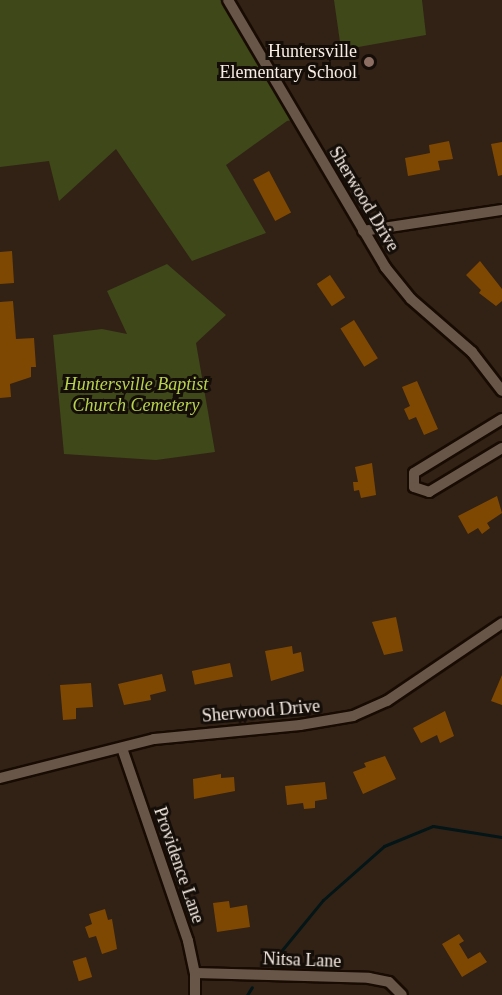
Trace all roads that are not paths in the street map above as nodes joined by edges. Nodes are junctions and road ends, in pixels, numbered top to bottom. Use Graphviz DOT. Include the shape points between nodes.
graph roads {
  1 [pos="228,0"];
  2 [pos="502,210"];
  3 [pos="363,231"];
  4 [pos="502,391"];
  5 [pos="502,419"];
  6 [pos="502,448"];
  7 [pos="502,623"];
  8 [pos="122,748"];
  9 [pos="0,778"];
  10 [pos="195,974"];
  11 [pos="195,995"];
  12 [pos="402,995"];
  1 -- 3 [label="street, Sherwood Drive"];
  2 -- 3 [label="street"];
  3 -- 4 [label="street, Sherwood Drive" via="397,284 472,351"];
  5 -- 6 [label="street" via="414,473 414,488 429,492"];
  7 -- 8 [label="street, Sherwood Drive" via="387,701 353,716 300,725 180,735"];
  8 -- 9 [label="street, Sherwood Drive"];
  8 -- 10 [label="street, Providence Lane" via="188,941"];
  10 -- 11 [label="street, Providence Lane"];
  10 -- 12 [label="street, Nitsa Lane" via="369,978 389,982"];
}
